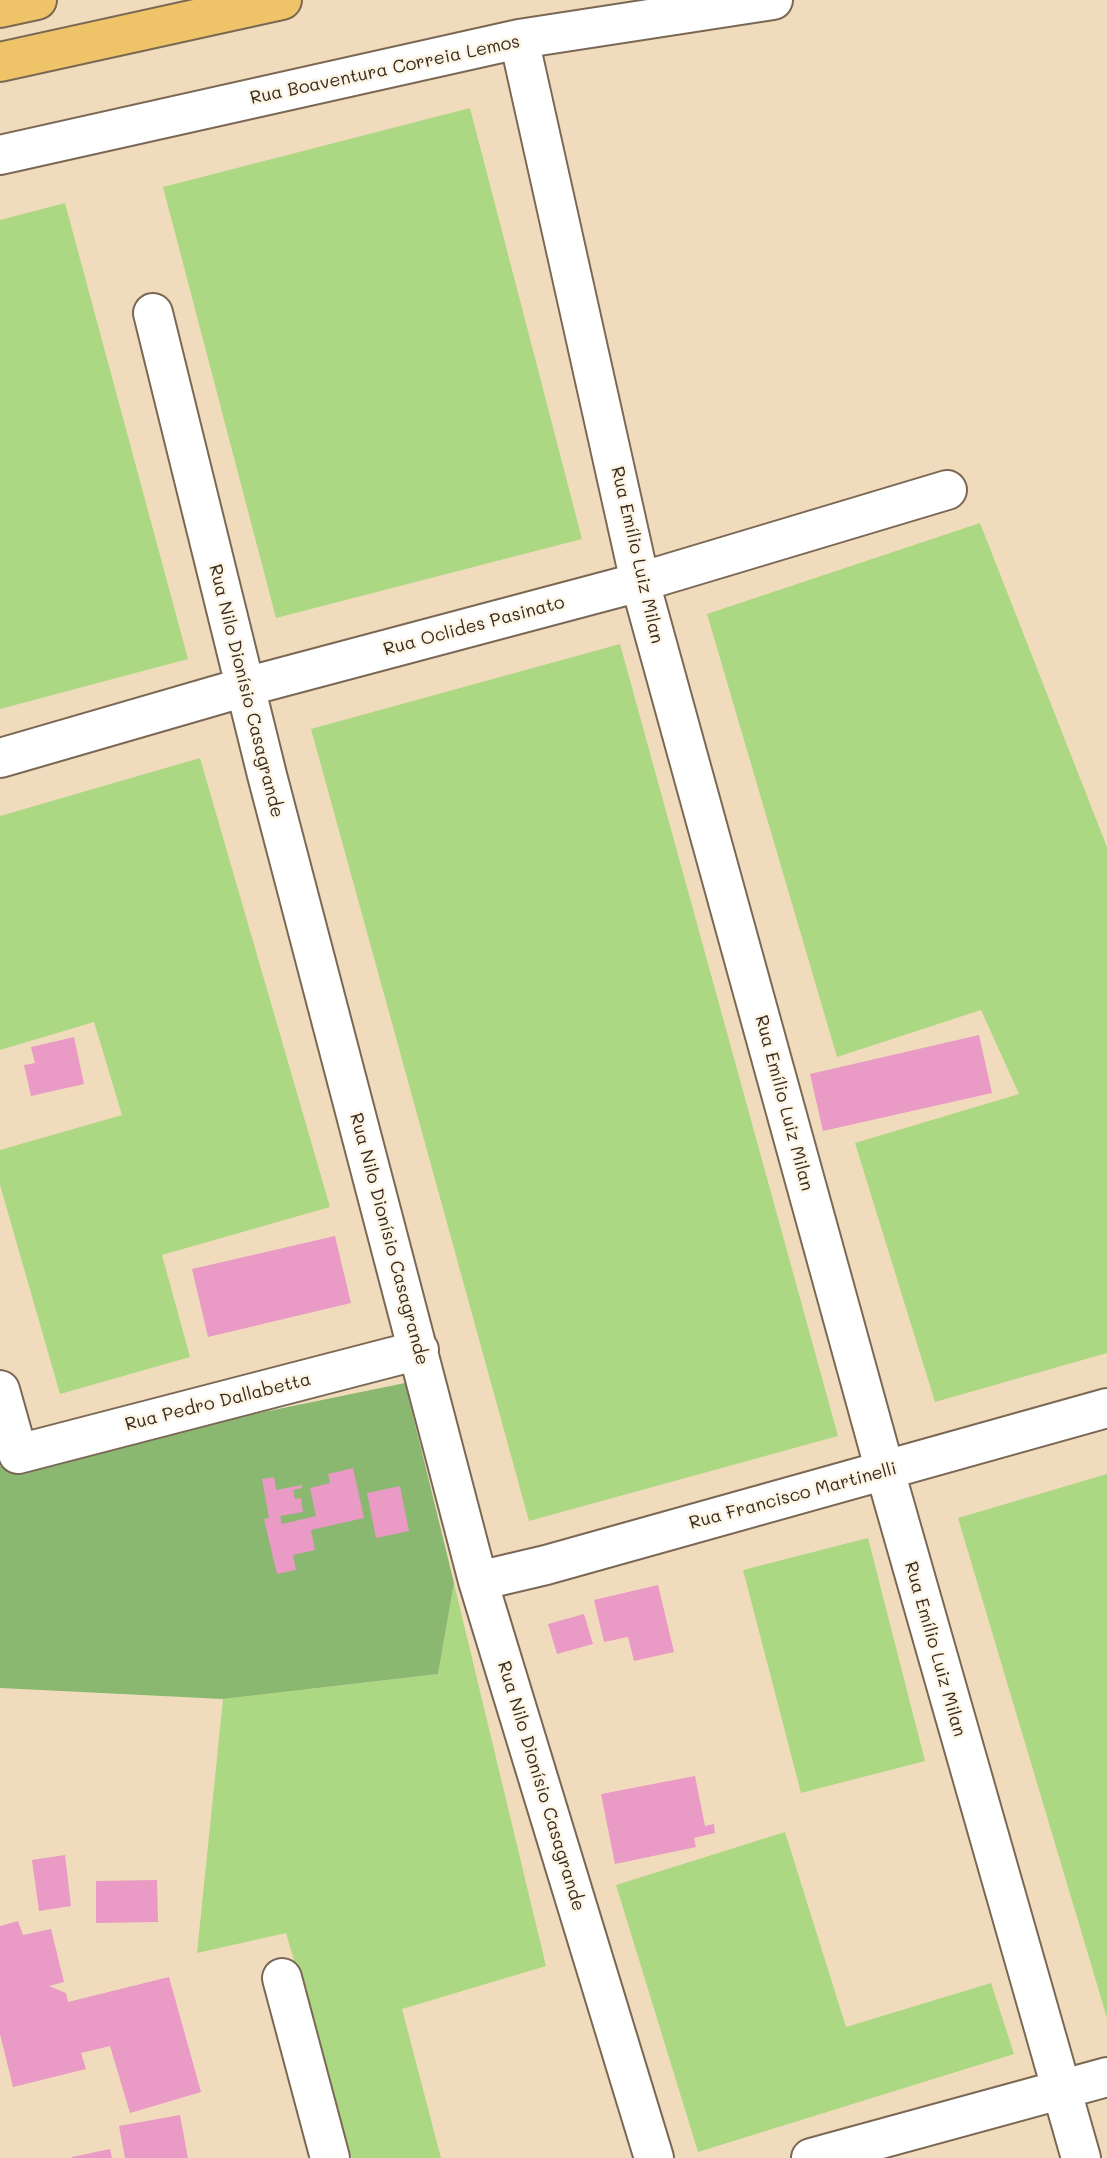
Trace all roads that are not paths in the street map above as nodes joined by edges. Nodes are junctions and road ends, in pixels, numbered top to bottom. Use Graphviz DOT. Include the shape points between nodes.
graph roads {
  1 [pos="37,0"];
  2 [pos="282,0"];
  3 [pos="773,0"];
  4 [pos="0,8"];
  5 [pos="519,39"];
  6 [pos="0,62"];
  7 [pos="0,155"];
  8 [pos="153,313"];
  9 [pos="947,490"];
  10 [pos="640,582"];
  11 [pos="245,687"];
  12 [pos="0,758"];
  13 [pos="419,1350"];
  14 [pos="0,1390"];
  15 [pos="1107,1408"];
  16 [pos="885,1471"];
  17 [pos="478,1581"];
  18 [pos="282,1979"];
  19 [pos="1107,2077"];
  20 [pos="1060,2090"];
  21 [pos="330,2158"];
  22 [pos="654,2158"];
  23 [pos="811,2158"];
  24 [pos="1081,2158"];
  1 -- 4 [label="highway"];
  2 -- 6 [label="highway"];
  3 -- 5 [label="street, Rua Boaventura Correia Lemos"];
  5 -- 7 [label="street, Rua Boaventura Correia Lemos"];
  5 -- 10 [label="street, Rua Emílio Luiz Milan"];
  8 -- 11 [label="street, Rua Nilo Dionísio Casagrande"];
  9 -- 10 [label="street, Rua Oclides Pasinato"];
  10 -- 11 [label="street, Rua Oclides Pasinato"];
  10 -- 16 [label="street, Rua Emílio Luiz Milan"];
  11 -- 12 [label="street, Rua Oclides Pasinato"];
  11 -- 13 [label="street, Rua Nilo Dionísio Casagrande"];
  13 -- 14 [label="street, Rua Pedro Dallabetta" via="18,1454"];
  13 -- 17 [label="street, Rua Nilo Dionísio Casagrande"];
  15 -- 16 [label="street, Rua Francisco Martinelli"];
  16 -- 17 [label="street, Rua Francisco Martinelli"];
  16 -- 20 [label="street, Rua Emílio Luiz Milan"];
  17 -- 22 [label="street, Rua Nilo Dionísio Casagrande"];
  18 -- 21 [label="street"];
  19 -- 20 [label="street"];
  20 -- 23 [label="street"];
  20 -- 24 [label="street, Rua Emílio Luiz Milan"];
}
